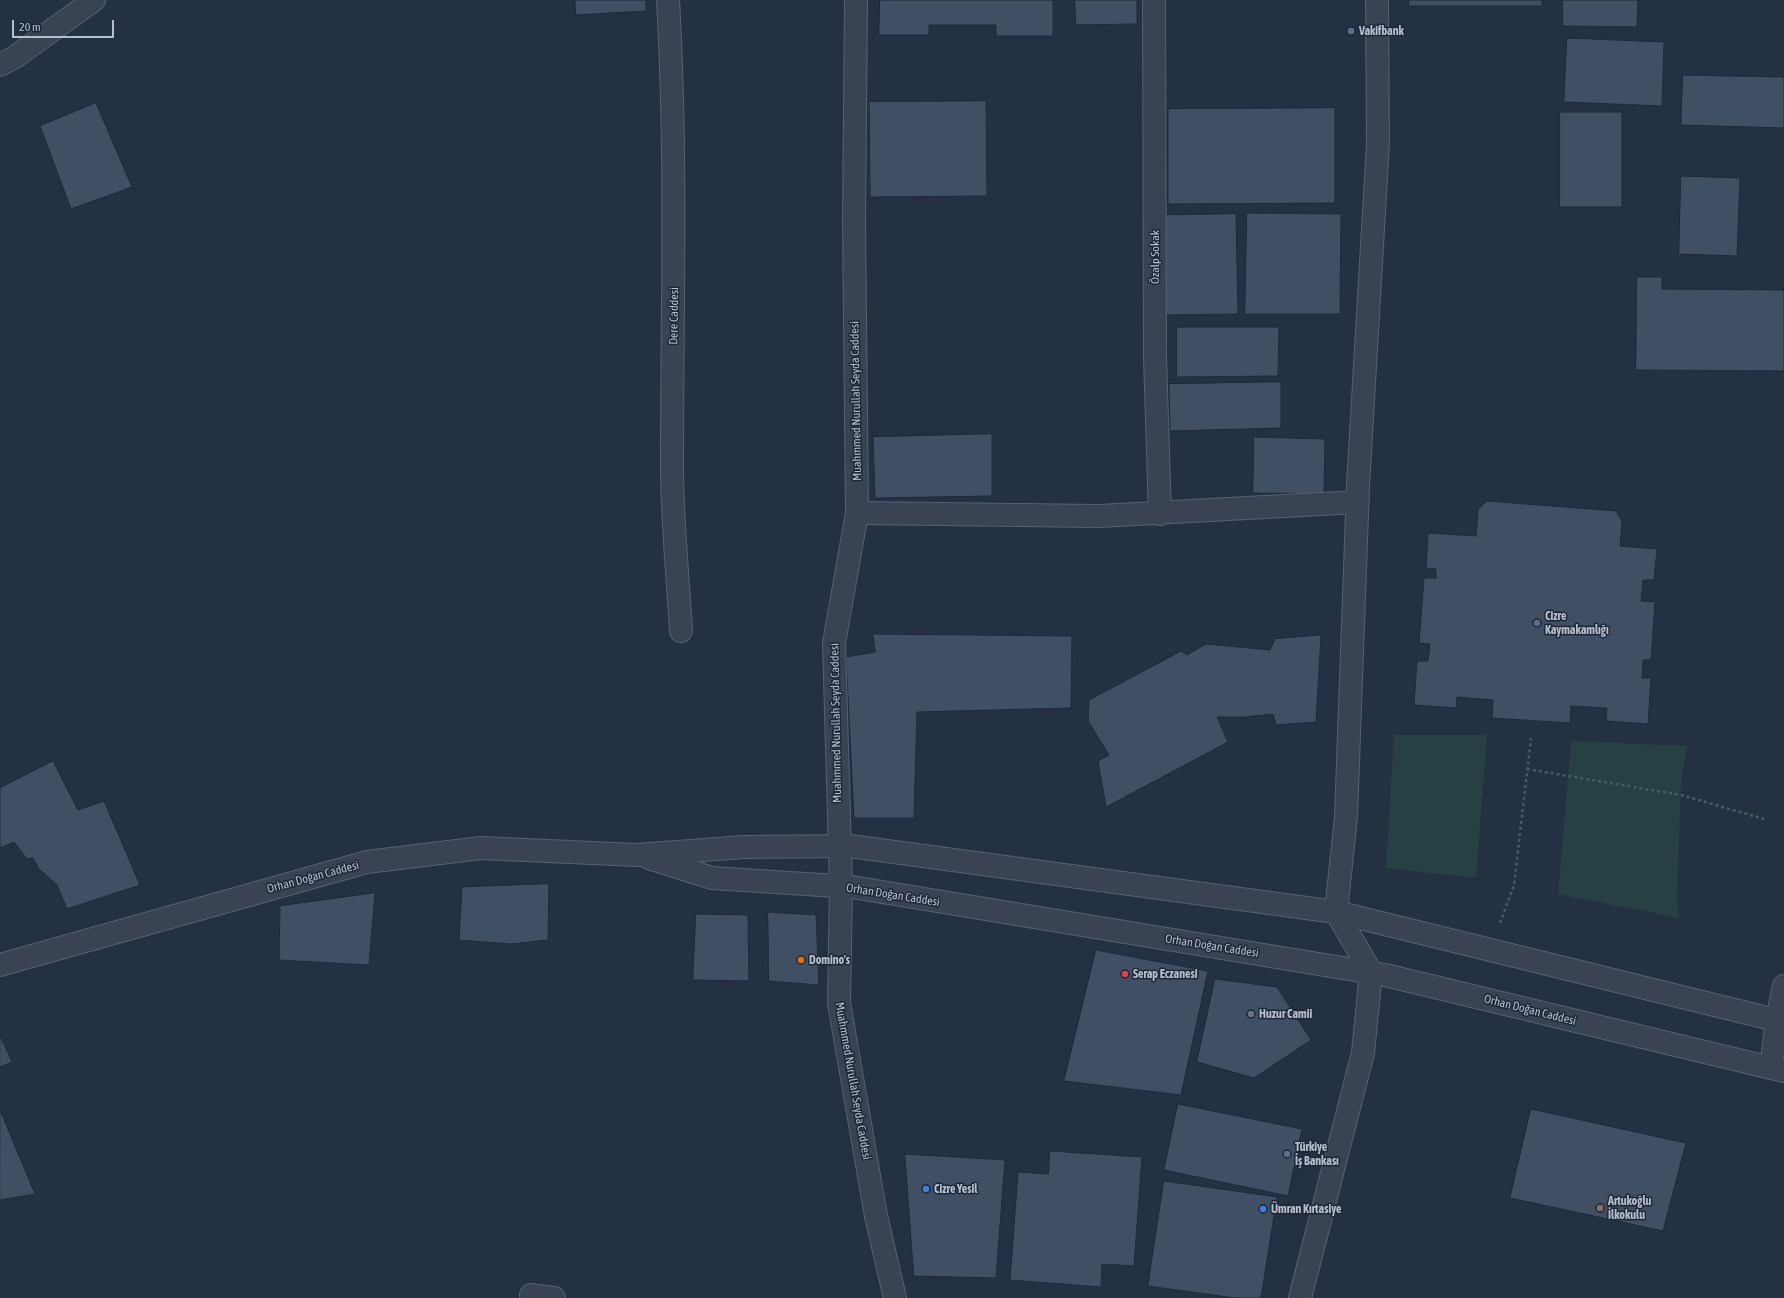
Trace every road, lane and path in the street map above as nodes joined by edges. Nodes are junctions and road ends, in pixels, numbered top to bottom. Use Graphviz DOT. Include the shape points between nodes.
graph roads {
  1 [pos="94,0"];
  2 [pos="668,0"];
  3 [pos="856,0"];
  4 [pos="1154,0"];
  5 [pos="1377,0"];
  6 [pos="0,65"];
  7 [pos="1358,502"];
  8 [pos="857,513"];
  9 [pos="1160,514"];
  10 [pos="680,631"];
  11 [pos="1531,738"];
  12 [pos="1527,769"];
  13 [pos="1764,819"];
  14 [pos="838,846"];
  15 [pos="636,855"];
  16 [pos="840,886"];
  17 [pos="1336,912"];
  18 [pos="1490,950"];
  19 [pos="0,965"];
  20 [pos="1371,972"];
  21 [pos="1784,986"];
  22 [pos="1780,1021"];
  23 [pos="1778,1069"];
  24 [pos="531,1295"];
  25 [pos="554,1298"];
  26 [pos="895,1298"];
  27 [pos="1300,1298"];
  1 -- 6 [label="street"];
  2 -- 10 [label="street, Dere Caddesi" via="673,86 672,468"];
  3 -- 8 [label="street, Muahmmed Nurullah Seyda Caddesi" via="854,219"];
  4 -- 9 [label="street, Özalp Sokak" via="1155,357"];
  5 -- 7 [label="street" via="1378,143"];
  7 -- 9 [label="street"];
  7 -- 17 [label="street" via="1346,817"];
  8 -- 9 [label="street" via="1099,516"];
  8 -- 14 [label="street, Muahmmed Nurullah Seyda Caddesi" via="834,643"];
  11 -- 12 [label="path"];
  12 -- 13 [label="path" via="1681,795"];
  12 -- 18 [label="path" via="1514,885"];
  14 -- 15 [label="street, Orhan Doğan Caddesi" via="744,847"];
  14 -- 16 [label="street, Muahmmed Nurullah Seyda Caddesi"];
  14 -- 17 [label="street, Orhan Doğan Caddesi"];
  15 -- 16 [label="street, Orhan Doğan Caddesi" via="712,878"];
  15 -- 19 [label="street, Orhan Doğan Caddesi" via="481,848 367,862"];
  16 -- 20 [label="street, Orhan Doğan Caddesi"];
  16 -- 26 [label="street, Muahmmed Nurullah Seyda Caddesi" via="838,1003 876,1216"];
  17 -- 18 [label="street, Orhan Doğan Caddesi"];
  17 -- 20 [label="street"];
  18 -- 22 [label="street, Orhan Doğan Caddesi"];
  20 -- 23 [label="street, Orhan Doğan Caddesi"];
  20 -- 27 [label="street" via="1363,1053"];
  21 -- 22 [label="street"];
  22 -- 23 [label="street"];
  24 -- 25 [label="street"];
}
